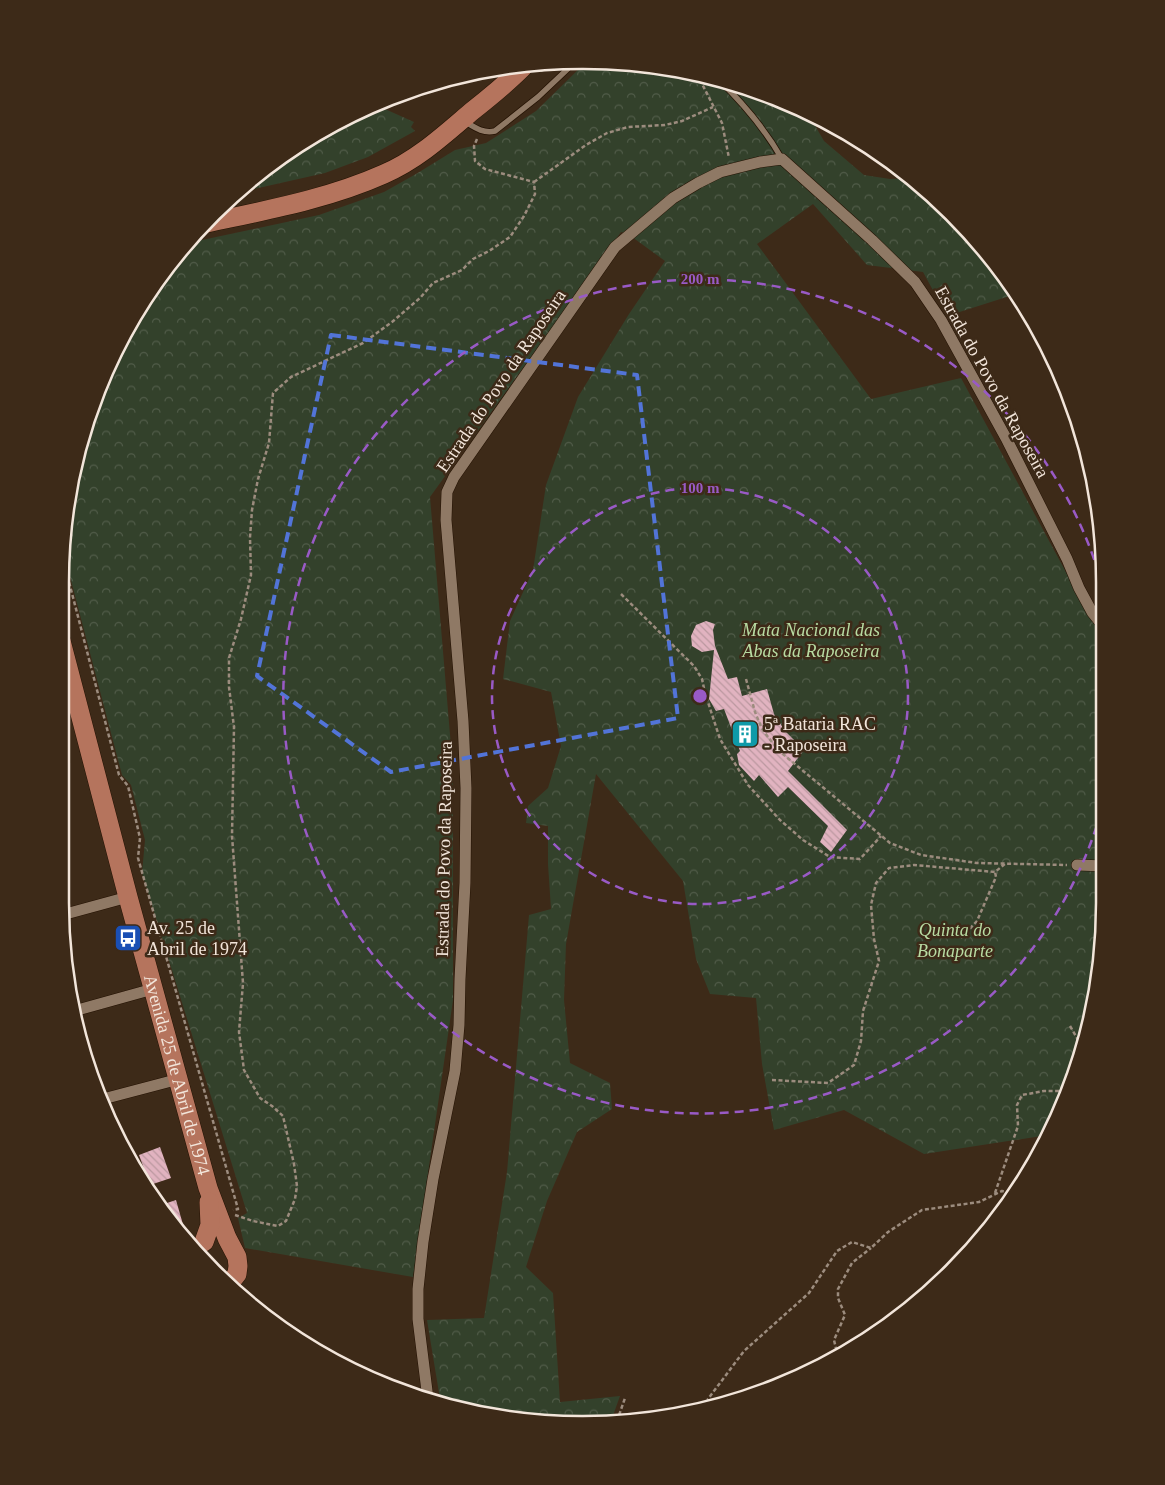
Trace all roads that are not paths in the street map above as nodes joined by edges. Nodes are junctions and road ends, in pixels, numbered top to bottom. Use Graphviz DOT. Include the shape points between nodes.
graph roads {
  1 [pos="566,69"];
  2 [pos="522,72"];
  3 [pos="516,73"];
  4 [pos="500,88"];
  5 [pos="731,91"];
  6 [pos="462,120"];
  7 [pos="782,159"];
  8 [pos="218,220"];
  9 [pos="1096,617"];
  10 [pos="69,671"];
  11 [pos="1077,865"];
  12 [pos="1096,866"];
  13 [pos="128,896"];
  14 [pos="69,913"];
  15 [pos="153,989"];
  16 [pos="80,1009"];
  17 [pos="179,1078"];
  18 [pos="108,1098"];
  19 [pos="208,1188"];
  20 [pos="199,1244"];
  21 [pos="199,1245"];
  22 [pos="233,1250"];
  23 [pos="235,1281"];
  24 [pos="427,1392"];
  1 -- 6 [label="lane" via="495,131 481,131"];
  2 -- 4 [label="main road"];
  3 -- 4 [label="main road"];
  4 -- 6 [label="main road"];
  5 -- 7 [label="lane" via="761,126"];
  6 -- 8 [label="main road" via="429,147 386,173 342,191"];
  7 -- 9 [label="street, Estrada do Povo da Raposeira" via="915,282 941,320 1006,438"];
  7 -- 24 [label="street, Estrada do Povo da Raposeira" via="720,172 698,183 673,198 615,246 454,477 448,492 446,520 466,788 465,883 455,1070 433,1179 418,1289 418,1320"];
  10 -- 13 [label="main road, Avenida 25 de Abril de 1974"];
  11 -- 12 [label="street"];
  13 -- 14 [label="street"];
  13 -- 15 [label="main road, Avenida 25 de Abril de 1974"];
  15 -- 16 [label="street"];
  15 -- 17 [label="main road, Avenida 25 de Abril de 1974"];
  17 -- 18 [label="street"];
  17 -- 19 [label="main road, Avenida 25 de Abril de 1974"];
  19 -- 20 [label="main road, Avenida 25 de Abril de 1974" via="210,1225"];
  19 -- 22 [label="main road, Avenida 25 de Abril de 1974" via="222,1214"];
  21 -- 22 [label="main road, Avenida 25 de Abril de 1974" via="220,1241"];
  22 -- 23 [label="main road, Avenida 25 de Abril de 1974" via="238,1266"];
}
